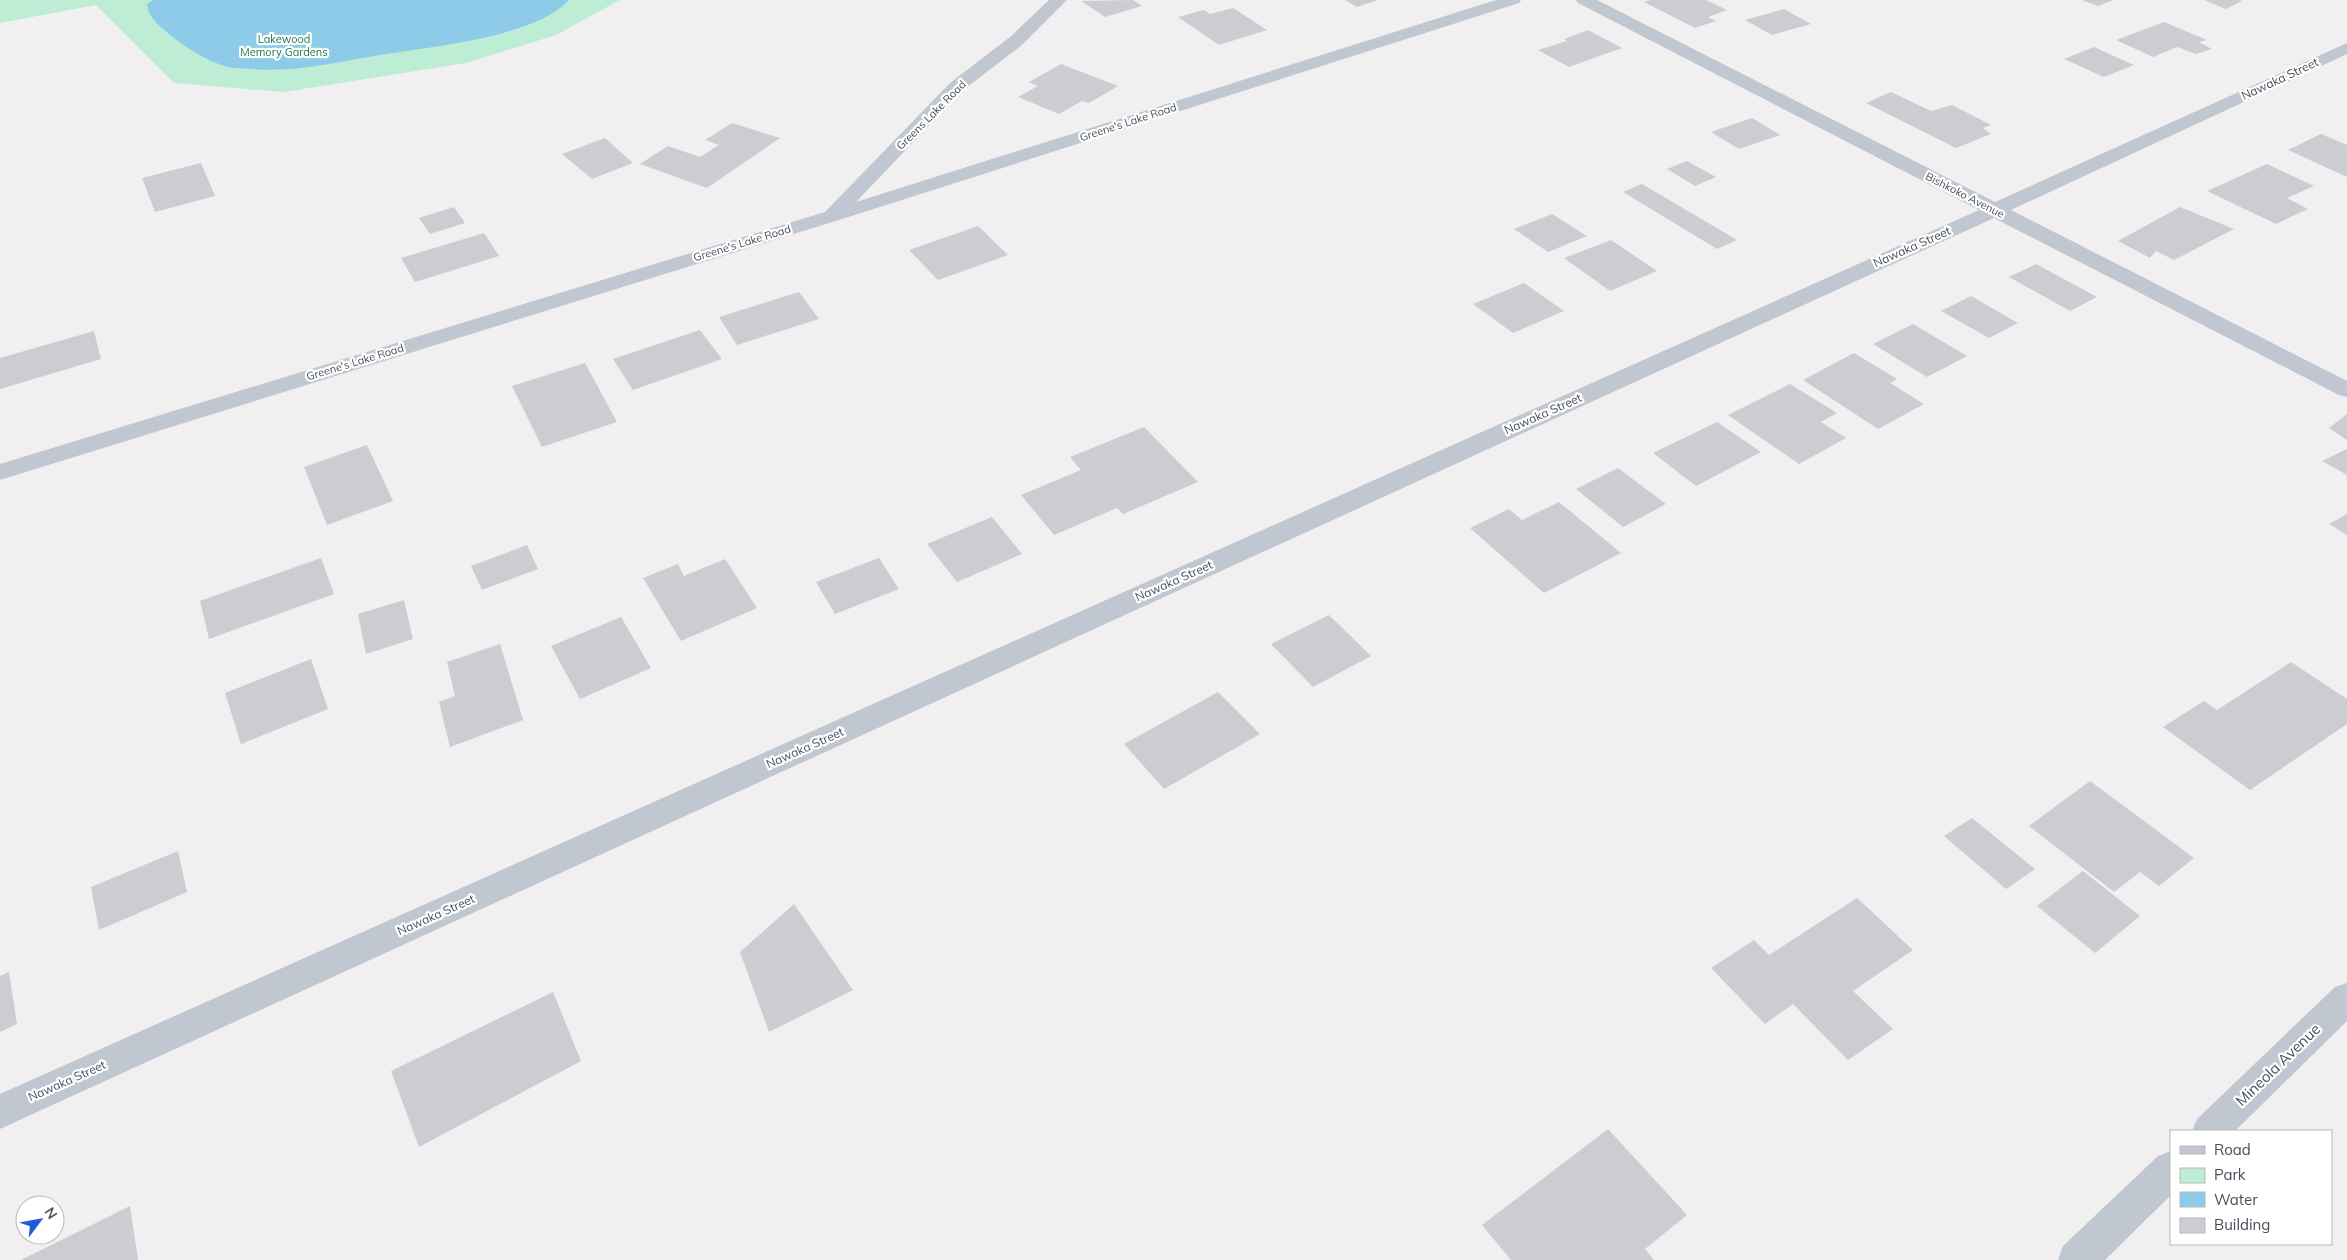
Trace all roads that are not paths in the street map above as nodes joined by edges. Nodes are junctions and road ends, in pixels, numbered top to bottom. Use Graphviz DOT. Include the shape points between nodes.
graph roads {
  1 [pos="1059,0"];
  2 [pos="1513,0"];
  3 [pos="1584,0"];
  4 [pos="2347,48"];
  5 [pos="1994,210"];
  6 [pos="832,216"];
  7 [pos="2347,390"];
  8 [pos="0,472"];
  9 [pos="2347,998"];
  10 [pos="0,1112"];
  11 [pos="2211,1130"];
  12 [pos="2170,1170"];
  13 [pos="2077,1260"];
  1 -- 6 [label="street, Greens Lake Road" via="1016,41 956,87"];
  2 -- 6 [label="street, Greene's Lake Road"];
  3 -- 5 [label="street, Bishkoko Avenue"];
  4 -- 5 [label="street, Nawaka Street"];
  5 -- 7 [label="street, Bishkoko Avenue"];
  5 -- 10 [label="street, Nawaka Street"];
  6 -- 8 [label="street, Greene's Lake Road"];
  9 -- 11 [label="street, Mineola Avenue"];
  12 -- 13 [label="street"];
}
